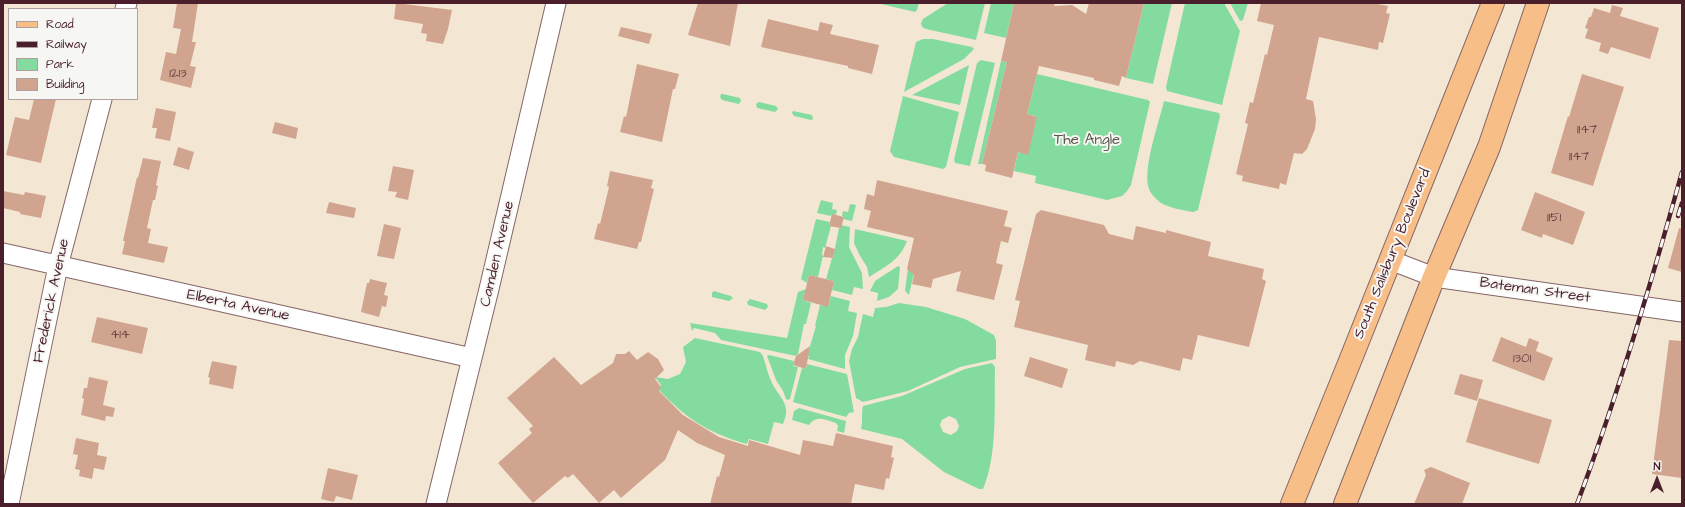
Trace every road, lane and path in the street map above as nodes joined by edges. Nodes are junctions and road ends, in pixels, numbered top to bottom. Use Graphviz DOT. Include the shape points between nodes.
graph roads {
  1 [pos="556,3"];
  2 [pos="1493,3"];
  3 [pos="1538,3"];
  4 [pos="102,100"];
  5 [pos="3,253"];
  6 [pos="1390,260"];
  7 [pos="58,266"];
  8 [pos="1434,277"];
  9 [pos="1682,312"];
  10 [pos="472,358"];
  11 [pos="9,504"];
  12 [pos="436,504"];
  13 [pos="1292,504"];
  14 [pos="1344,504"];
  1 -- 10 [label="street, Camden Avenue"];
  2 -- 6 [label="main road, South Salisbury Boulevard"];
  3 -- 8 [label="main road" via="1489,147"];
  4 -- 7 [label="street, Frederick Avenue"];
  5 -- 7 [label="street, Elberta Avenue"];
  6 -- 8 [label="street, Bateman Street"];
  6 -- 13 [label="main road, South Salisbury Boulevard"];
  7 -- 10 [label="street, Elberta Avenue"];
  7 -- 11 [label="street, Frederick Avenue"];
  8 -- 9 [label="street, Bateman Street"];
  8 -- 14 [label="main road"];
  10 -- 12 [label="street, Camden Avenue"];
}
